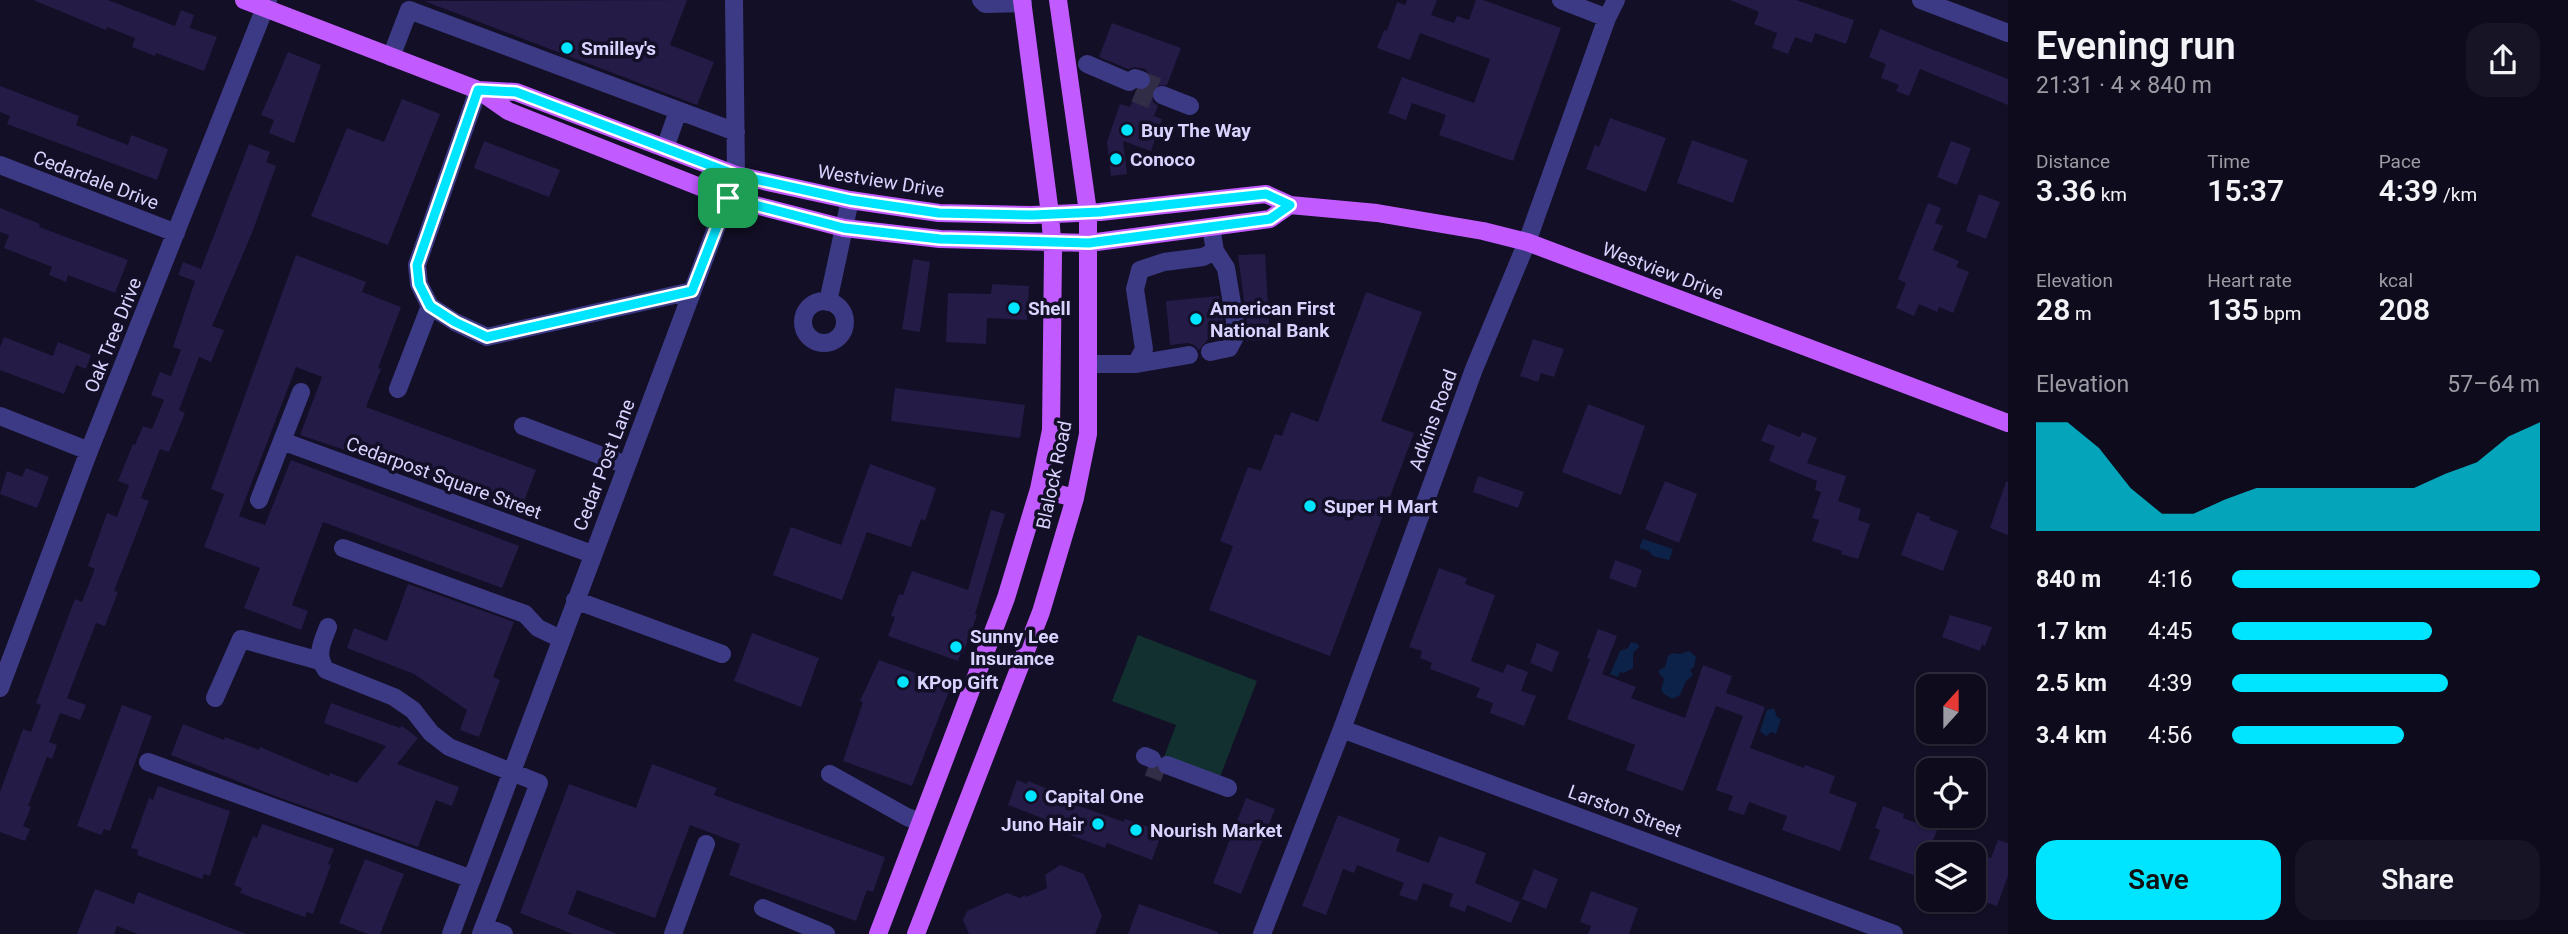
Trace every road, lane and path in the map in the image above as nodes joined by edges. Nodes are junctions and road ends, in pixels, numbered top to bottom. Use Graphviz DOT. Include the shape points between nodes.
graph roads {
  1 [pos="244,0"];
  2 [pos="734,0"];
  3 [pos="981,0"];
  4 [pos="1058,0"];
  5 [pos="1562,0"];
  6 [pos="1616,0"];
  7 [pos="1921,0"];
  8 [pos="1023,1"];
  9 [pos="266,4"];
  10 [pos="1607,18"];
  11 [pos="2008,33"];
  12 [pos="391,57"];
  13 [pos="1087,64"];
  14 [pos="1136,85"];
  15 [pos="478,90"];
  16 [pos="678,111"];
  17 [pos="736,132"];
  18 [pos="665,148"];
  19 [pos="0,165"];
  20 [pos="736,175"];
  21 [pos="728,198"];
  22 [pos="850,200"];
  23 [pos="1290,205"];
  24 [pos="1088,212"];
  25 [pos="1050,214"];
  26 [pos="1211,226"];
  27 [pos="844,228"];
  28 [pos="176,233"];
  29 [pos="1052,242"];
  30 [pos="1527,242"];
  31 [pos="1089,243"];
  32 [pos="1215,251"];
  33 [pos="692,291"];
  34 [pos="828,302"];
  35 [pos="430,306"];
  36 [pos="1210,352"];
  37 [pos="1189,355"];
  38 [pos="1088,364"];
  39 [pos="1136,364"];
  40 [pos="398,390"];
  41 [pos="301,392"];
  42 [pos="0,416"];
  43 [pos="2008,423"];
  44 [pos="523,426"];
  45 [pos="282,441"];
  46 [pos="89,451"];
  47 [pos="626,465"];
  48 [pos="1039,489"];
  49 [pos="1075,498"];
  50 [pos="259,500"];
  51 [pos="343,548"];
  52 [pos="592,554"];
  53 [pos="575,600"];
  54 [pos="328,627"];
  55 [pos="561,639"];
  56 [pos="722,654"];
  57 [pos="320,662"];
  58 [pos="4,663"];
  59 [pos="0,688"];
  60 [pos="215,698"];
  61 [pos="1342,729"];
  62 [pos="148,762"];
  63 [pos="1156,765"];
  64 [pos="512,771"];
  65 [pos="830,774"];
  66 [pos="1228,788"];
  67 [pos="921,822"];
  68 [pos="706,844"];
  69 [pos="472,879"];
  70 [pos="763,908"];
  71 [pos="483,930"];
  72 [pos="451,934"];
  73 [pos="504,934"];
  74 [pos="673,934"];
  75 [pos="826,934"];
  76 [pos="878,934"];
  77 [pos="916,934"];
  78 [pos="1262,934"];
  79 [pos="1894,934"];
  1 -- 9 [label="main road, Westview Drive"];
  2 -- 17 [label="street, Cedar Post Lane"];
  3 -- 8 [label="street" via="985,4"];
  4 -- 24 [label="main road, Blalock Road"];
  5 -- 10 [label="street"];
  6 -- 10 [label="street, Adkins Road"];
  7 -- 11 [label="street"];
  8 -- 25 [label="main road, Blalock Road"];
  9 -- 12 [label="main road, Westview Drive"];
  9 -- 28 [label="street, Oak Tree Drive"];
  10 -- 30 [label="street, Adkins Road"];
  12 -- 15 [label="main road, Westview Drive"];
  12 -- 16 [label="street" via="409,10"];
  13 -- 14 [label="street"];
  15 -- 18 [label="main road, Westview Drive" via="516,92"];
  15 -- 21 [label="main road, Westview Drive" via="508,111"];
  15 -- 35 [label="street" via="417,265 419,284"];
  16 -- 17 [label="street"];
  16 -- 18 [label="street"];
  17 -- 20 [label="street, Cedar Post Lane"];
  18 -- 20 [label="main road, Westview Drive"];
  19 -- 28 [label="street, Cedardale Drive"];
  20 -- 21 [label="street, Cedar Post Lane"];
  20 -- 22 [label="main road, Westview Drive"];
  21 -- 27 [label="main road, Westview Drive"];
  21 -- 33 [label="street, Cedar Post Lane"];
  22 -- 25 [label="main road, Westview Drive" via="939,213"];
  22 -- 27 [label="street"];
  23 -- 24 [label="main road, Westview Drive" via="1266,194"];
  23 -- 26 [label="main road, Westview Drive" via="1270,219"];
  23 -- 30 [label="main road, Westview Drive" via="1377,213"];
  24 -- 25 [label="main road, Westview Drive"];
  24 -- 31 [label="main road, Blalock Road"];
  25 -- 29 [label="main road, Blalock Road"];
  26 -- 31 [label="main road, Westview Drive"];
  26 -- 32 [label="street"];
  27 -- 29 [label="main road, Westview Drive" via="940,239"];
  27 -- 34 [label="street"];
  28 -- 46 [label="street, Oak Tree Drive"];
  29 -- 31 [label="main road, Westview Drive"];
  29 -- 48 [label="main road, Blalock Road" via="1051,430"];
  30 -- 43 [label="main road, Westview Drive"];
  30 -- 61 [label="street, Adkins Road" via="1474,369"];
  31 -- 38 [label="main road, Blalock Road"];
  32 -- 36 [label="street" via="1226,268 1237,333 1229,348"];
  32 -- 39 [label="street" via="1140,270 1135,289 1144,349"];
  33 -- 35 [label="street" via="487,337"];
  33 -- 47 [label="street, Cedar Post Lane"];
  35 -- 40 [label="street"];
  37 -- 39 [label="street"];
  38 -- 39 [label="street"];
  38 -- 49 [label="main road, Blalock Road" via="1088,433"];
  41 -- 45 [label="street"];
  42 -- 46 [label="street"];
  44 -- 47 [label="street"];
  45 -- 50 [label="street"];
  45 -- 52 [label="street, Cedarpost Square Street"];
  46 -- 58 [label="street, Oak Tree Drive"];
  47 -- 52 [label="street, Cedar Post Lane"];
  48 -- 49 [label="main road"];
  48 -- 67 [label="main road, Blalock Road" via="1006,598"];
  49 -- 77 [label="main road, Blalock Road" via="1041,612"];
  51 -- 55 [label="street" via="525,614 538,628"];
  52 -- 53 [label="street, Cedar Post Lane"];
  53 -- 55 [label="street, Cedar Post Lane"];
  53 -- 56 [label="street"];
  54 -- 57 [label="street"];
  55 -- 64 [label="street, Cedar Post Lane"];
  57 -- 60 [label="street" via="241,639"];
  57 -- 64 [label="street" via="327,670 414,710 449,747"];
  58 -- 59 [label="street, Oak Tree Drive"];
  61 -- 78 [label="street, Adkins Road"];
  61 -- 79 [label="street, Larston Street"];
  62 -- 69 [label="street"];
  63 -- 66 [label="street"];
  64 -- 69 [label="street, Cedar Post Lane"];
  64 -- 71 [label="street" via="539,783"];
  65 -- 67 [label="street"];
  67 -- 76 [label="main road, Blalock Road"];
  68 -- 74 [label="street"];
  69 -- 72 [label="street, Cedar Post Lane"];
  70 -- 75 [label="street"];
  71 -- 73 [label="street"];
}
